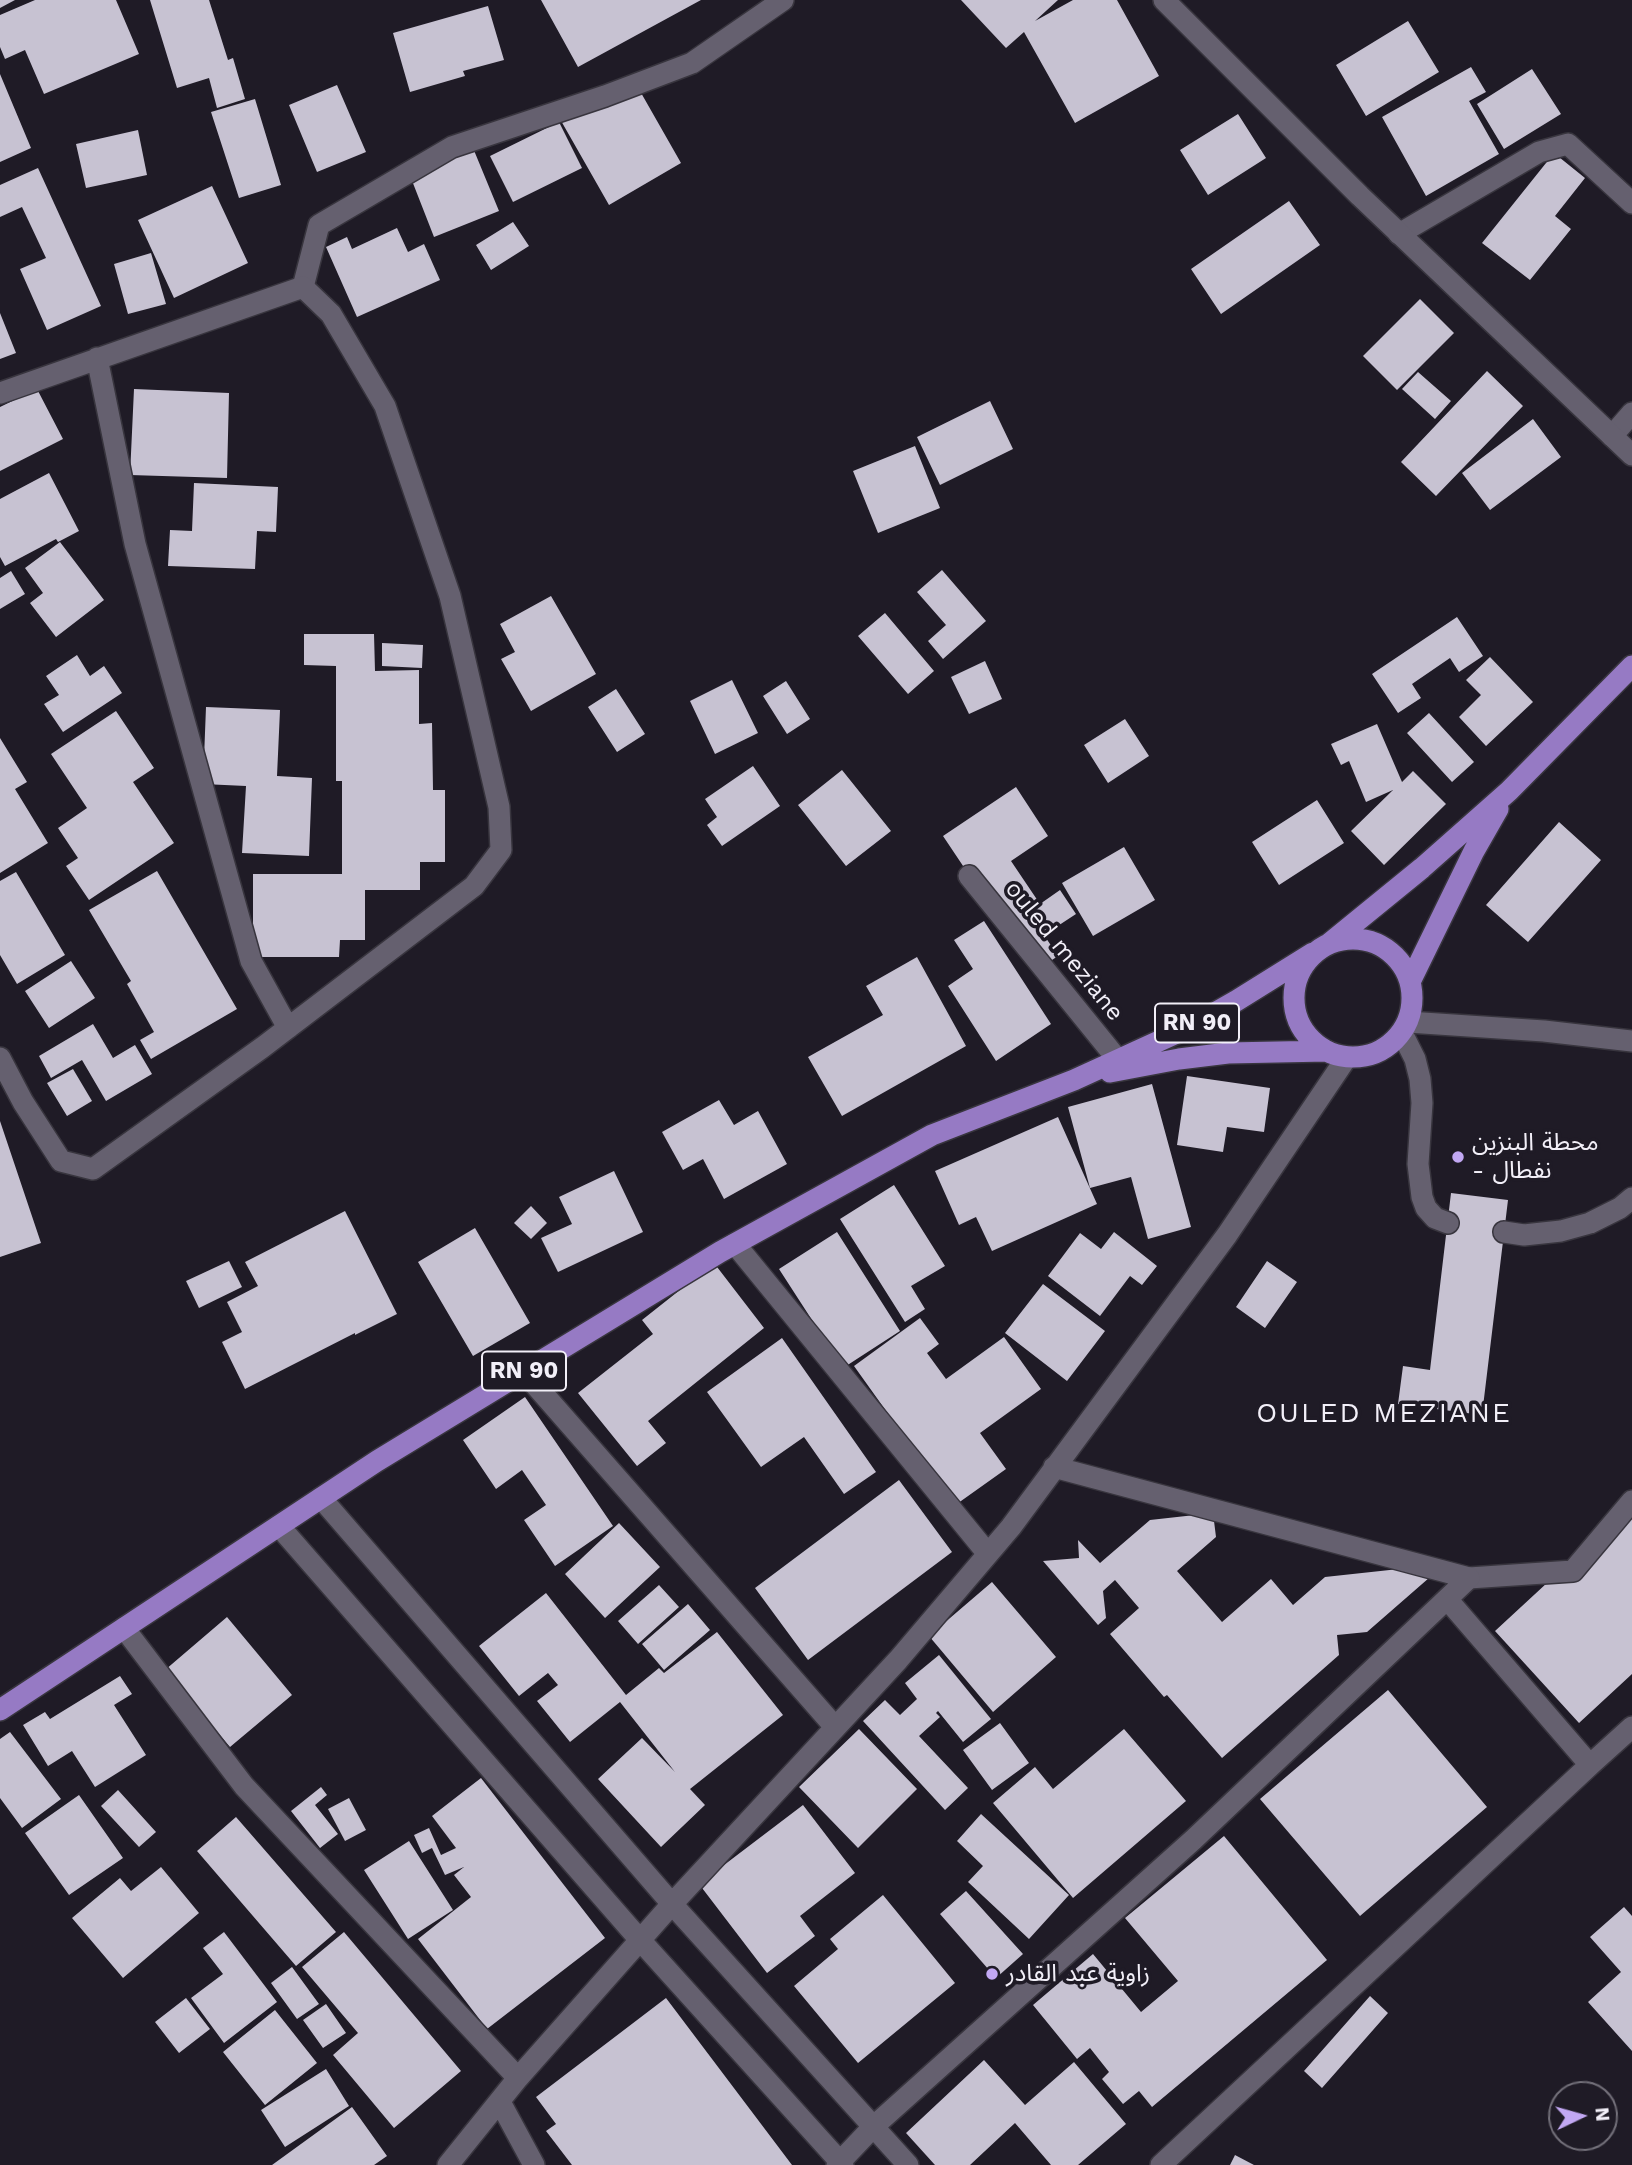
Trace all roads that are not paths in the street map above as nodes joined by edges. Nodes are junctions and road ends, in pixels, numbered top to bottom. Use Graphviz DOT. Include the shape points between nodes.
graph roads {
  1 [pos="783,0"];
  2 [pos="1164,0"];
  3 [pos="1632,203"];
  4 [pos="1399,234"];
  5 [pos="303,287"];
  6 [pos="97,358"];
  7 [pos="0,393"];
  8 [pos="1632,413"];
  9 [pos="1612,436"];
  10 [pos="1632,455"];
  11 [pos="1632,666"];
  12 [pos="1509,791"];
  13 [pos="969,876"];
  14 [pos="1322,948"];
  15 [pos="1410,982"];
  16 [pos="288,1028"];
  17 [pos="1405,1028"];
  18 [pos="1632,1041"];
  19 [pos="1337,1054"];
  20 [pos="1118,1060"];
  21 [pos="3,1072"];
  22 [pos="1074,1080"];
  23 [pos="1632,1198"];
  24 [pos="1448,1223"];
  25 [pos="1504,1232"];
  26 [pos="734,1244"];
  27 [pos="524,1372"];
  28 [pos="1054,1467"];
  29 [pos="321,1498"];
  30 [pos="1632,1501"];
  31 [pos="279,1526"];
  32 [pos="988,1554"];
  33 [pos="1469,1578"];
  34 [pos="1447,1599"];
  35 [pos="124,1628"];
  36 [pos="0,1710"];
  37 [pos="835,1727"];
  38 [pos="1632,1727"];
  39 [pos="1590,1765"];
  40 [pos="672,1904"];
  41 [pos="640,1940"];
  42 [pos="518,2078"];
  43 [pos="500,2102"];
  44 [pos="873,2127"];
  45 [pos="840,2164"];
  46 [pos="448,2165"];
  47 [pos="534,2165"];
  48 [pos="908,2165"];
  49 [pos="1161,2165"];
  1 -- 5 [label="street" via="692,62 452,147 319,225"];
  2 -- 4 [label="street"];
  3 -- 4 [label="street" via="1569,144 1539,152"];
  4 -- 9 [label="street"];
  5 -- 6 [label="street"];
  5 -- 16 [label="street" via="331,314 385,406 450,596 499,807 501,850 474,886"];
  6 -- 7 [label="street"];
  6 -- 16 [label="street" via="135,544 251,961"];
  8 -- 9 [label="street"];
  9 -- 10 [label="street"];
  11 -- 12 [label="main road, RN 90"];
  12 -- 14 [label="main road, RN 90"];
  12 -- 15 [label="main road, RN 90"];
  13 -- 20 [label="street, ouled meziane"];
  14 -- 15 [label="main road" via="1350,938 1370,940 1388,949"];
  14 -- 19 [label="main road" via="1303,966 1294,998 1303,1030 1313,1042"];
  14 -- 20 [label="main road, RN 90" via="1225,1007"];
  15 -- 17 [label="main road" via="1413,1003"];
  16 -- 21 [label="street" via="93,1170 61,1161"];
  17 -- 18 [label="street" via="1544,1031"];
  17 -- 19 [label="main road" via="1387,1047 1368,1055"];
  17 -- 24 [label="street" via="1420,1079 1422,1197 1435,1218"];
  19 -- 22 [label="main road, RN 90" via="1228,1053"];
  19 -- 28 [label="street" via="1227,1235"];
  20 -- 22 [label="main road, RN 90"];
  22 -- 26 [label="main road, RN 90" via="932,1135"];
  23 -- 25 [label="street" via="1590,1223 1561,1231"];
  26 -- 27 [label="main road, RN 90"];
  26 -- 32 [label="street"];
  27 -- 29 [label="main road, RN 90"];
  27 -- 37 [label="street"];
  28 -- 32 [label="street"];
  28 -- 33 [label="street"];
  29 -- 31 [label="main road, RN 90"];
  29 -- 40 [label="street"];
  30 -- 33 [label="street" via="1573,1571"];
  31 -- 35 [label="main road, RN 90"];
  31 -- 41 [label="street"];
  32 -- 37 [label="street"];
  33 -- 34 [label="street"];
  34 -- 39 [label="street"];
  34 -- 44 [label="street" via="1193,1840"];
  35 -- 36 [label="main road, RN 90"];
  35 -- 42 [label="street" via="244,1786"];
  37 -- 40 [label="street"];
  38 -- 39 [label="street"];
  39 -- 49 [label="street"];
  40 -- 41 [label="street"];
  40 -- 44 [label="street"];
  41 -- 42 [label="street"];
  41 -- 45 [label="street"];
  42 -- 43 [label="street"];
  43 -- 46 [label="street"];
  43 -- 47 [label="street"];
  44 -- 45 [label="street"];
  44 -- 48 [label="street"];
}
